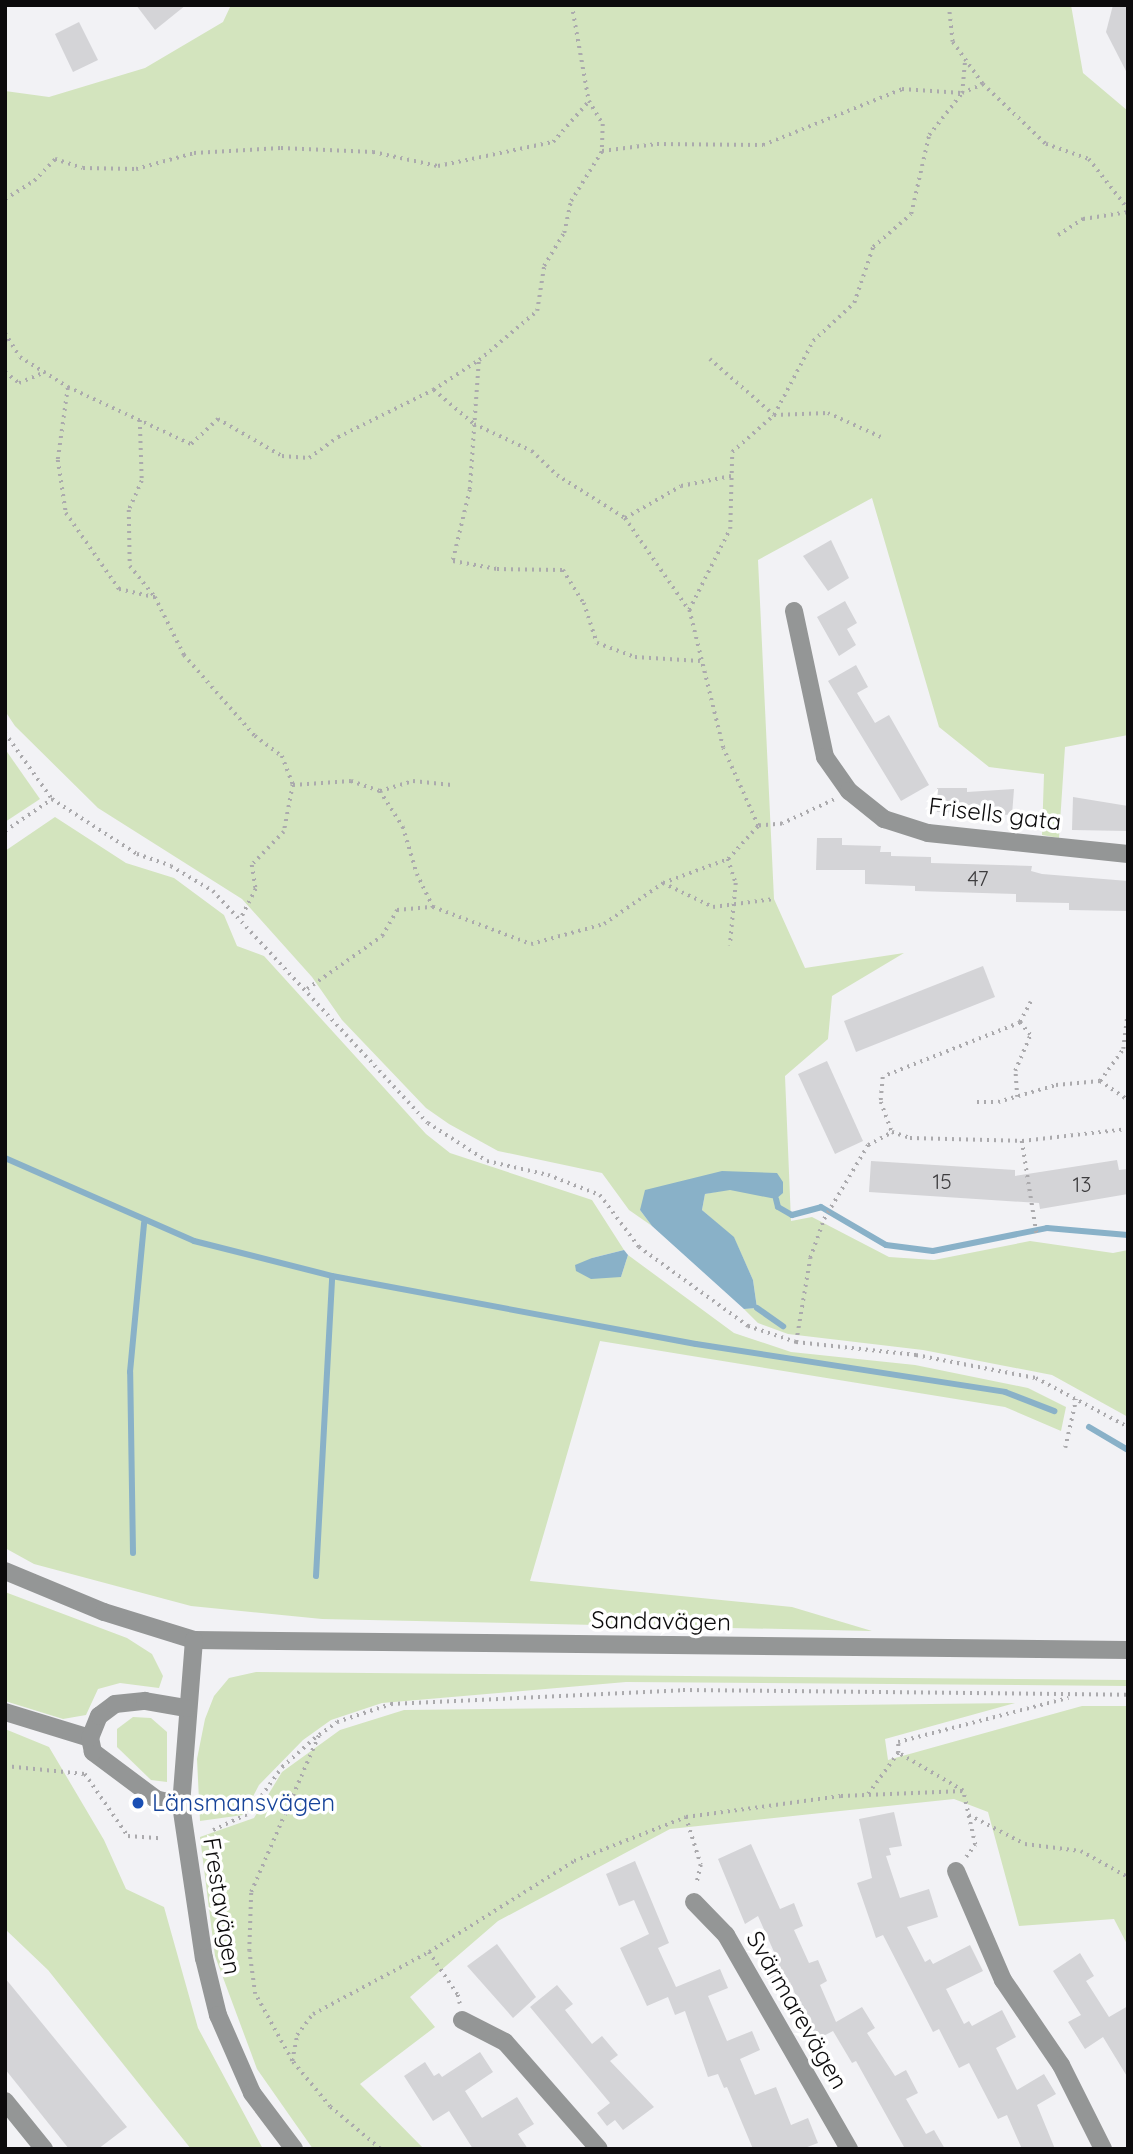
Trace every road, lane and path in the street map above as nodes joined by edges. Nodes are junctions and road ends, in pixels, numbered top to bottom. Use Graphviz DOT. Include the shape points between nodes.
graph roads {
  1 [pos="572,5"];
  2 [pos="948,5"];
  3 [pos="965,59"];
  4 [pos="983,84"];
  5 [pos="962,93"];
  6 [pos="589,102"];
  7 [pos="602,151"];
  8 [pos="5,199"];
  9 [pos="1128,211"];
  10 [pos="1058,234"];
  11 [pos="5,332"];
  12 [pos="710,359"];
  13 [pos="479,360"];
  14 [pos="5,372"];
  15 [pos="45,372"];
  16 [pos="68,387"];
  17 [pos="433,390"];
  18 [pos="774,415"];
  19 [pos="140,420"];
  20 [pos="474,424"];
  21 [pos="881,437"];
  22 [pos="731,477"];
  23 [pos="625,517"];
  24 [pos="155,597"];
  25 [pos="689,610"];
  26 [pos="794,611"];
  27 [pos="700,661"];
  28 [pos="5,733"];
  29 [pos="293,785"];
  30 [pos="452,785"];
  31 [pos="380,791"];
  32 [pos="849,791"];
  33 [pos="52,799"];
  34 [pos="758,825"];
  35 [pos="5,831"];
  36 [pos="1128,854"];
  37 [pos="728,859"];
  38 [pos="663,883"];
  39 [pos="774,899"];
  40 [pos="433,907"];
  41 [pos="734,908"];
  42 [pos="240,918"];
  43 [pos="730,946"];
  44 [pos="307,989"];
  45 [pos="1031,1002"];
  46 [pos="1127,1016"];
  47 [pos="1020,1023"];
  48 [pos="1100,1081"];
  49 [pos="1017,1097"];
  50 [pos="1128,1100"];
  51 [pos="977,1102"];
  52 [pos="1128,1129"];
  53 [pos="892,1132"];
  54 [pos="1022,1141"];
  55 [pos="1037,1236"];
  56 [pos="796,1342"];
  57 [pos="1076,1399"];
  58 [pos="1128,1427"];
  59 [pos="1065,1448"];
  60 [pos="5,1571"];
  61 [pos="194,1640"];
  62 [pos="1128,1650"];
  63 [pos="1073,1696"];
  64 [pos="1128,1696"];
  65 [pos="186,1708"];
  66 [pos="5,1712"];
  67 [pos="319,1735"];
  68 [pos="90,1738"];
  69 [pos="898,1753"];
  70 [pos="5,1766"];
  71 [pos="963,1791"];
  72 [pos="868,1794"];
  73 [pos="181,1805"];
  74 [pos="968,1815"];
  75 [pos="686,1816"];
  76 [pos="213,1830"];
  77 [pos="160,1838"];
  78 [pos="956,1871"];
  79 [pos="1128,1877"];
  80 [pos="694,1902"];
  81 [pos="429,1952"];
  82 [pos="462,2020"];
  83 [pos="292,2061"];
  84 [pos="5,2101"];
  85 [pos="44,2149"];
  86 [pos="294,2149"];
  87 [pos="380,2149"];
  88 [pos="600,2149"];
  89 [pos="849,2149"];
  90 [pos="1103,2149"];
  1 -- 6 [label="path"];
  2 -- 3 [label="path" via="953,42"];
  3 -- 4 [label="path"];
  3 -- 5 [label="path"];
  4 -- 5 [label="path"];
  4 -- 9 [label="path" via="1046,144 1089,159"];
  5 -- 7 [label="path" via="902,89 763,145 657,144"];
  5 -- 18 [label="path" via="929,135 911,214 873,247 854,303 813,341"];
  6 -- 7 [label="path" via="603,124"];
  6 -- 8 [label="path" via="553,142 438,166 373,152 281,148 194,153 136,169 83,168 55,159 34,181"];
  7 -- 13 [label="path" via="572,201 564,233 544,266 537,311"];
  9 -- 10 [label="path" via="1083,219"];
  11 -- 15 [label="path" via="20,356"];
  12 -- 18 [label="path"];
  13 -- 17 [label="path"];
  13 -- 20 [label="path"];
  14 -- 15 [label="path" via="19,383"];
  15 -- 16 [label="path"];
  16 -- 19 [label="path"];
  16 -- 24 [label="path" via="58,460 66,513 119,589"];
  17 -- 19 [label="path" via="338,437 309,458 282,456 218,419 191,444"];
  17 -- 20 [label="path"];
  18 -- 21 [label="path" via="828,413"];
  18 -- 22 [label="path" via="732,452"];
  19 -- 24 [label="path" via="142,481 129,510 130,566"];
  20 -- 23 [label="path" via="532,451 557,475"];
  20 -- 27 [label="path" via="470,490 453,561 497,569 563,569 584,603 597,643 635,657"];
  22 -- 23 [label="path" via="681,486"];
  22 -- 25 [label="path" via="730,529"];
  23 -- 25 [label="path"];
  24 -- 29 [label="path" via="184,655 256,736 282,755"];
  25 -- 27 [label="path"];
  26 -- 32 [label="street, Frisells gata" via="825,757"];
  27 -- 34 [label="path" via="723,748"];
  28 -- 33 [label="path"];
  29 -- 31 [label="path" via="351,781"];
  29 -- 42 [label="path" via="284,832 252,865 256,889"];
  30 -- 31 [label="path" via="413,781"];
  31 -- 40 [label="path" via="403,827"];
  32 -- 34 [label="path" via="810,814 782,824"];
  32 -- 36 [label="street, Frisells gata" via="884,819 928,833"];
  33 -- 35 [label="path"];
  33 -- 42 [label="path" via="137,854 171,866 213,891"];
  34 -- 37 [label="path"];
  37 -- 38 [label="path"];
  37 -- 41 [label="path" via="736,883"];
  38 -- 40 [label="path" via="604,924 531,944"];
  38 -- 41 [label="path" via="713,907"];
  39 -- 41 [label="path"];
  40 -- 44 [label="path" via="397,910 382,936"];
  41 -- 43 [label="path"];
  42 -- 44 [label="path"];
  44 -- 56 [label="path" via="339,1030 450,1140 487,1161 548,1175 600,1195 639,1247 748,1326"];
  45 -- 47 [label="path"];
  46 -- 48 [label="path" via="1123,1049"];
  47 -- 49 [label="path" via="1030,1035 1015,1071"];
  47 -- 53 [label="path" via="883,1077 881,1102"];
  48 -- 49 [label="path" via="1056,1085"];
  48 -- 50 [label="path"];
  49 -- 51 [label="path"];
  52 -- 54 [label="path"];
  53 -- 54 [label="path" via="910,1138"];
  53 -- 56 [label="path" via="868,1145 824,1219 810,1258"];
  54 -- 55 [label="path"];
  56 -- 57 [label="path" via="916,1355 1036,1378"];
  57 -- 58 [label="path"];
  57 -- 59 [label="path"];
  60 -- 61 [label="street" via="104,1612"];
  61 -- 62 [label="street, Sandavägen"];
  61 -- 65 [label="street, Frestavägen"];
  63 -- 64 [label="path"];
  63 -- 67 [label="path" via="683,1690 391,1704 337,1722"];
  63 -- 69 [label="path" via="898,1742"];
  65 -- 68 [label="street" via="145,1701 114,1704 99,1716"];
  65 -- 73 [label="street, Frestavägen"];
  66 -- 68 [label="street"];
  67 -- 76 [label="path" via="282,1767 249,1813"];
  67 -- 83 [label="path" via="251,1892 249,1951 256,1994"];
  68 -- 73 [label="street" via="93,1752 156,1799"];
  69 -- 71 [label="path"];
  69 -- 72 [label="path"];
  70 -- 77 [label="path" via="85,1774 128,1836"];
  71 -- 72 [label="path"];
  71 -- 74 [label="path"];
  72 -- 75 [label="path"];
  73 -- 86 [label="street, Frestavägen" via="204,1958 218,2015 252,2093"];
  74 -- 78 [label="path" via="975,1844"];
  74 -- 79 [label="path" via="1025,1844 1080,1851"];
  75 -- 80 [label="path" via="701,1865"];
  75 -- 81 [label="path" via="574,1861"];
  78 -- 90 [label="street" via="1003,1980 1061,2065"];
  80 -- 89 [label="street, Svärmarevägen" via="726,1935"];
  81 -- 82 [label="path" via="458,1995"];
  81 -- 83 [label="path" via="313,2014 297,2035"];
  82 -- 88 [label="street" via="505,2042"];
  83 -- 87 [label="path" via="330,2107"];
  84 -- 85 [label="street"];
}
